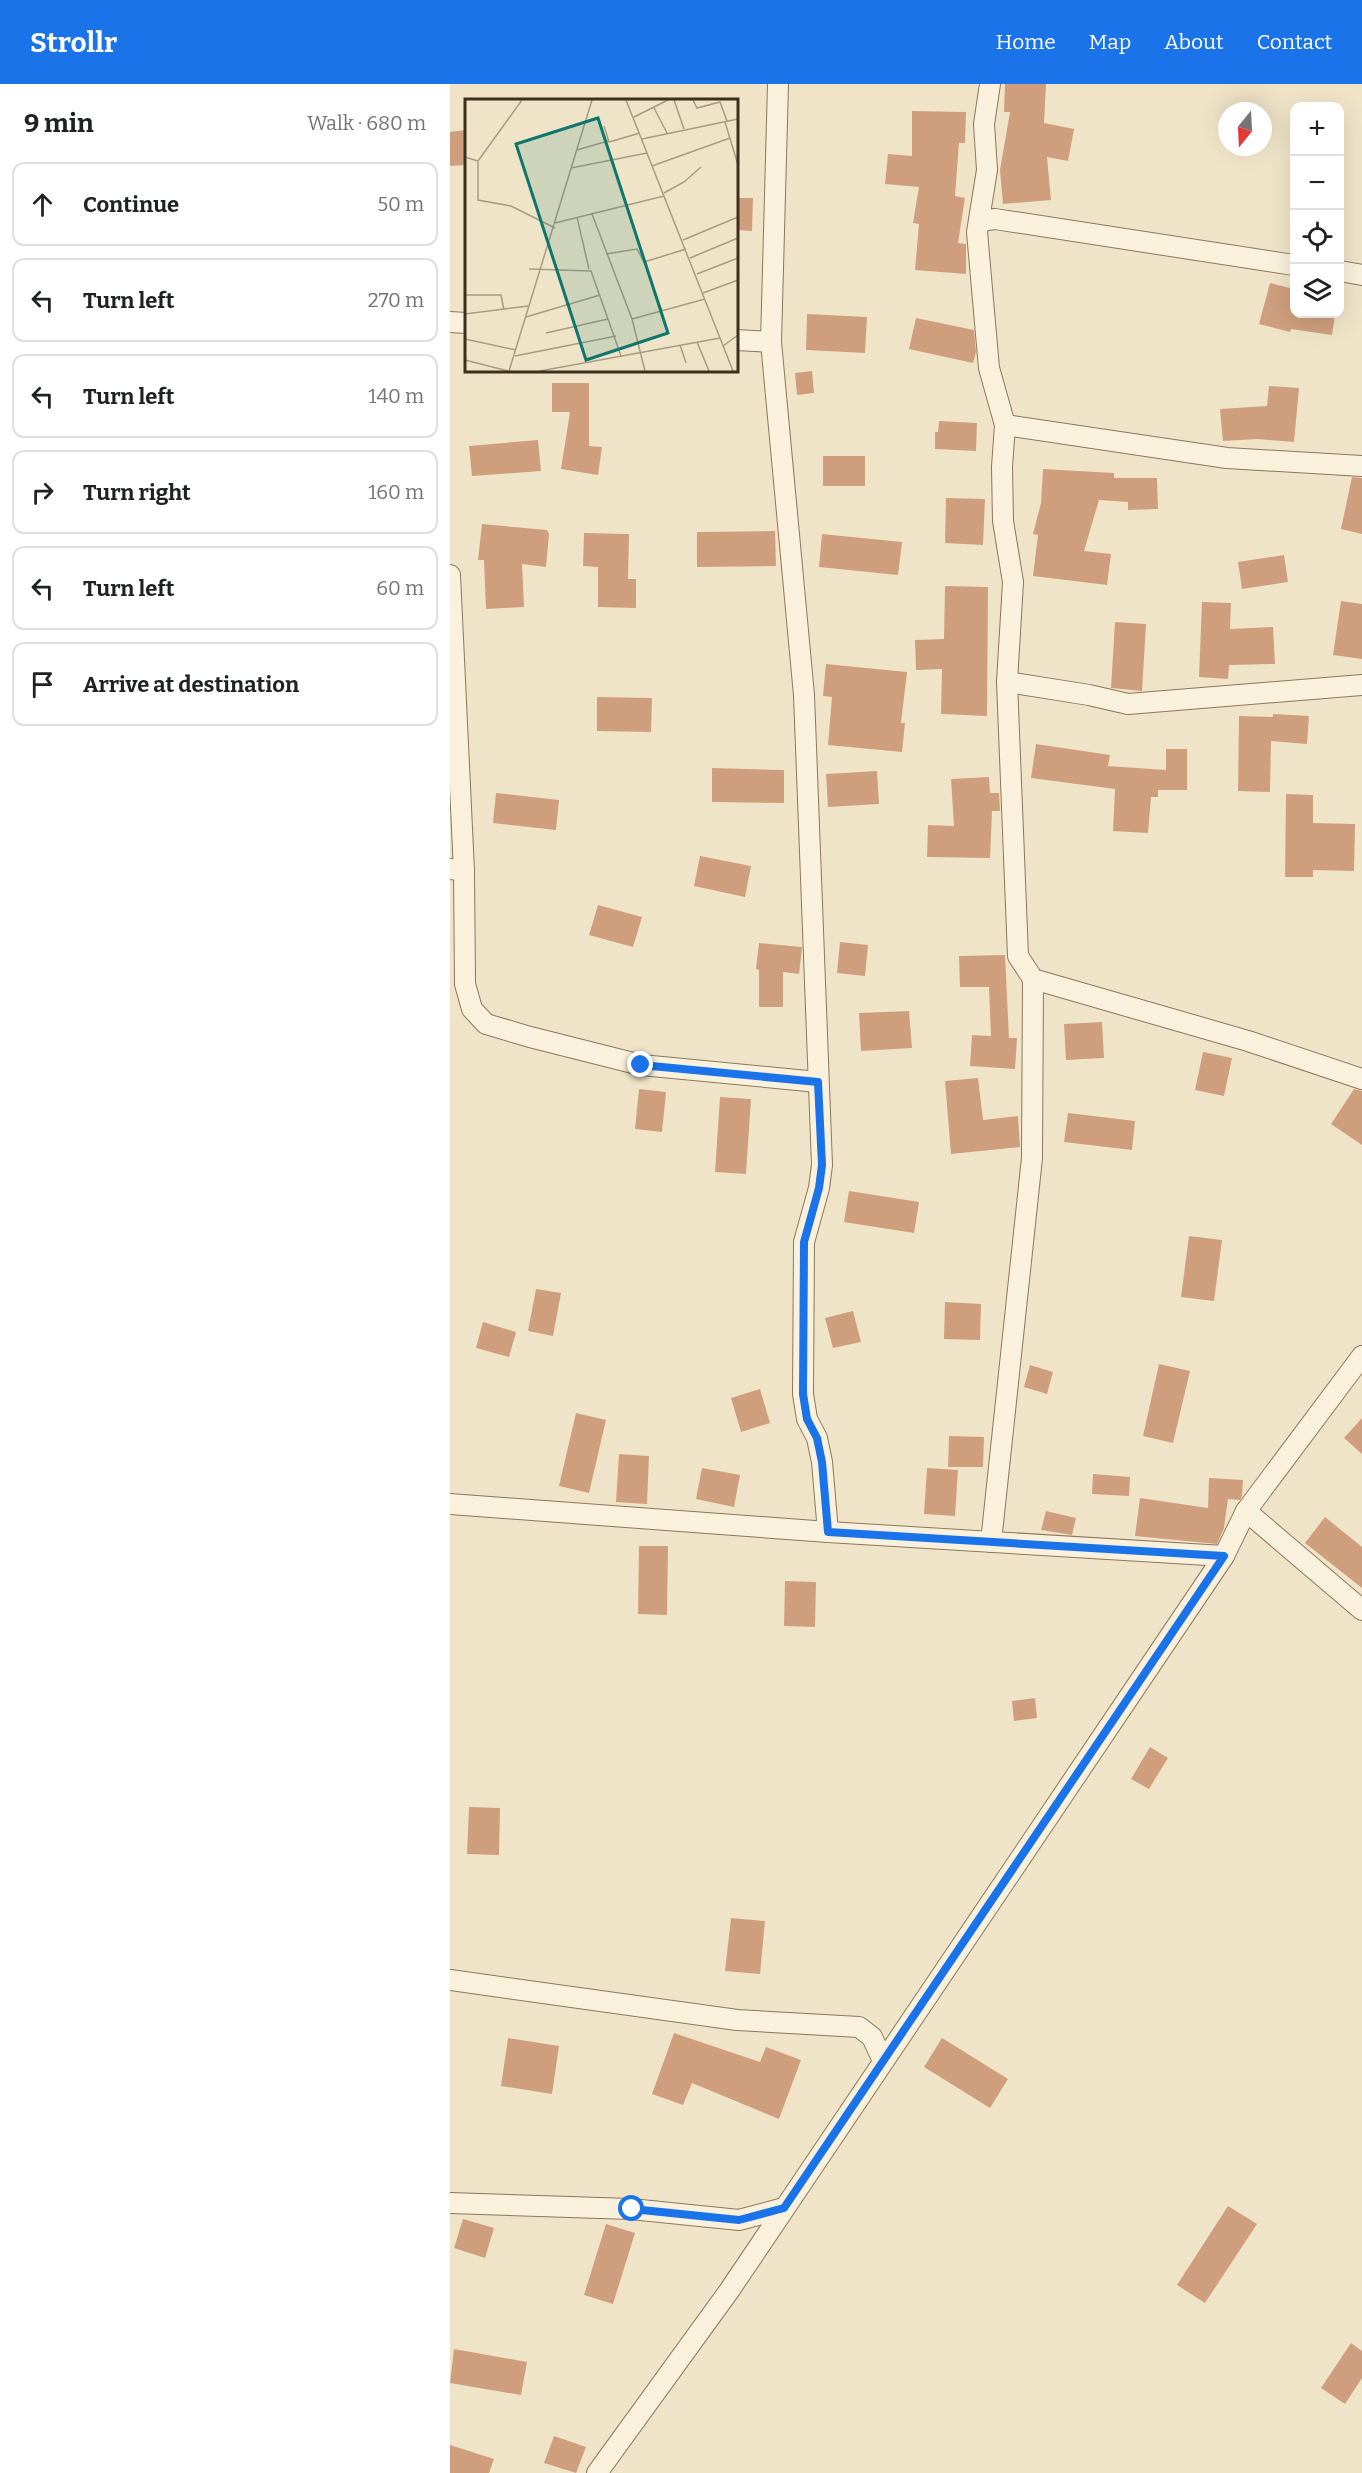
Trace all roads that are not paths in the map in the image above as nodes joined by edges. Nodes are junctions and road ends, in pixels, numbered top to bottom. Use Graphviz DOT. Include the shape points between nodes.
graph roads {
  1 [pos="778,84"];
  2 [pos="990,84"];
  3 [pos="980,221"];
  4 [pos="1290,264"];
  5 [pos="1344,273"];
  6 [pos="1362,275"];
  7 [pos="450,322"];
  8 [pos="465,323"];
  9 [pos="738,340"];
  10 [pos="771,342"];
  11 [pos="1005,425"];
  12 [pos="1362,466"];
  13 [pos="450,575"];
  14 [pos="1007,682"];
  15 [pos="1362,685"];
  16 [pos="457,870"];
  17 [pos="1033,979"];
  18 [pos="1362,1079"];
  19 [pos="818,1082"];
  20 [pos="1362,1356"];
  21 [pos="450,1504"];
  22 [pos="1246,1511"];
  23 [pos="828,1532"];
  24 [pos="991,1542"];
  25 [pos="1224,1556"];
  26 [pos="1362,1610"];
  27 [pos="450,1980"];
  28 [pos="883,2061"];
  29 [pos="450,2203"];
  30 [pos="784,2208"];
  31 [pos="597,2473"];
  1 -- 10 [label="street"];
  2 -- 3 [label="street" via="984,124 987,170"];
  3 -- 4 [label="street" via="995,219"];
  3 -- 11 [label="street" via="977,232 989,368"];
  5 -- 6 [label="street"];
  7 -- 8 [label="street"];
  9 -- 10 [label="street"];
  10 -- 19 [label="street" via="804,695"];
  11 -- 12 [label="street" via="1227,458"];
  11 -- 14 [label="street" via="1003,521 1013,582"];
  13 -- 16 [label="street"];
  14 -- 15 [label="street" via="1128,704"];
  14 -- 17 [label="street" via="1018,956"];
  16 -- 19 [label="street" via="465,984 472,1009 486,1024 641,1065"];
  17 -- 18 [label="street" via="1248,1041"];
  17 -- 24 [label="street" via="1032,1158"];
  19 -- 23 [label="street" via="822,1165 804,1242 803,1394 822,1462"];
  20 -- 22 [label="street"];
  21 -- 23 [label="street"];
  22 -- 25 [label="street"];
  22 -- 26 [label="street"];
  23 -- 24 [label="street"];
  24 -- 25 [label="street"];
  25 -- 28 [label="street"];
  27 -- 28 [label="street" via="737,2020 859,2027 872,2037"];
  28 -- 30 [label="street"];
  29 -- 30 [label="street" via="632,2209 739,2220"];
  30 -- 31 [label="street"];
}
